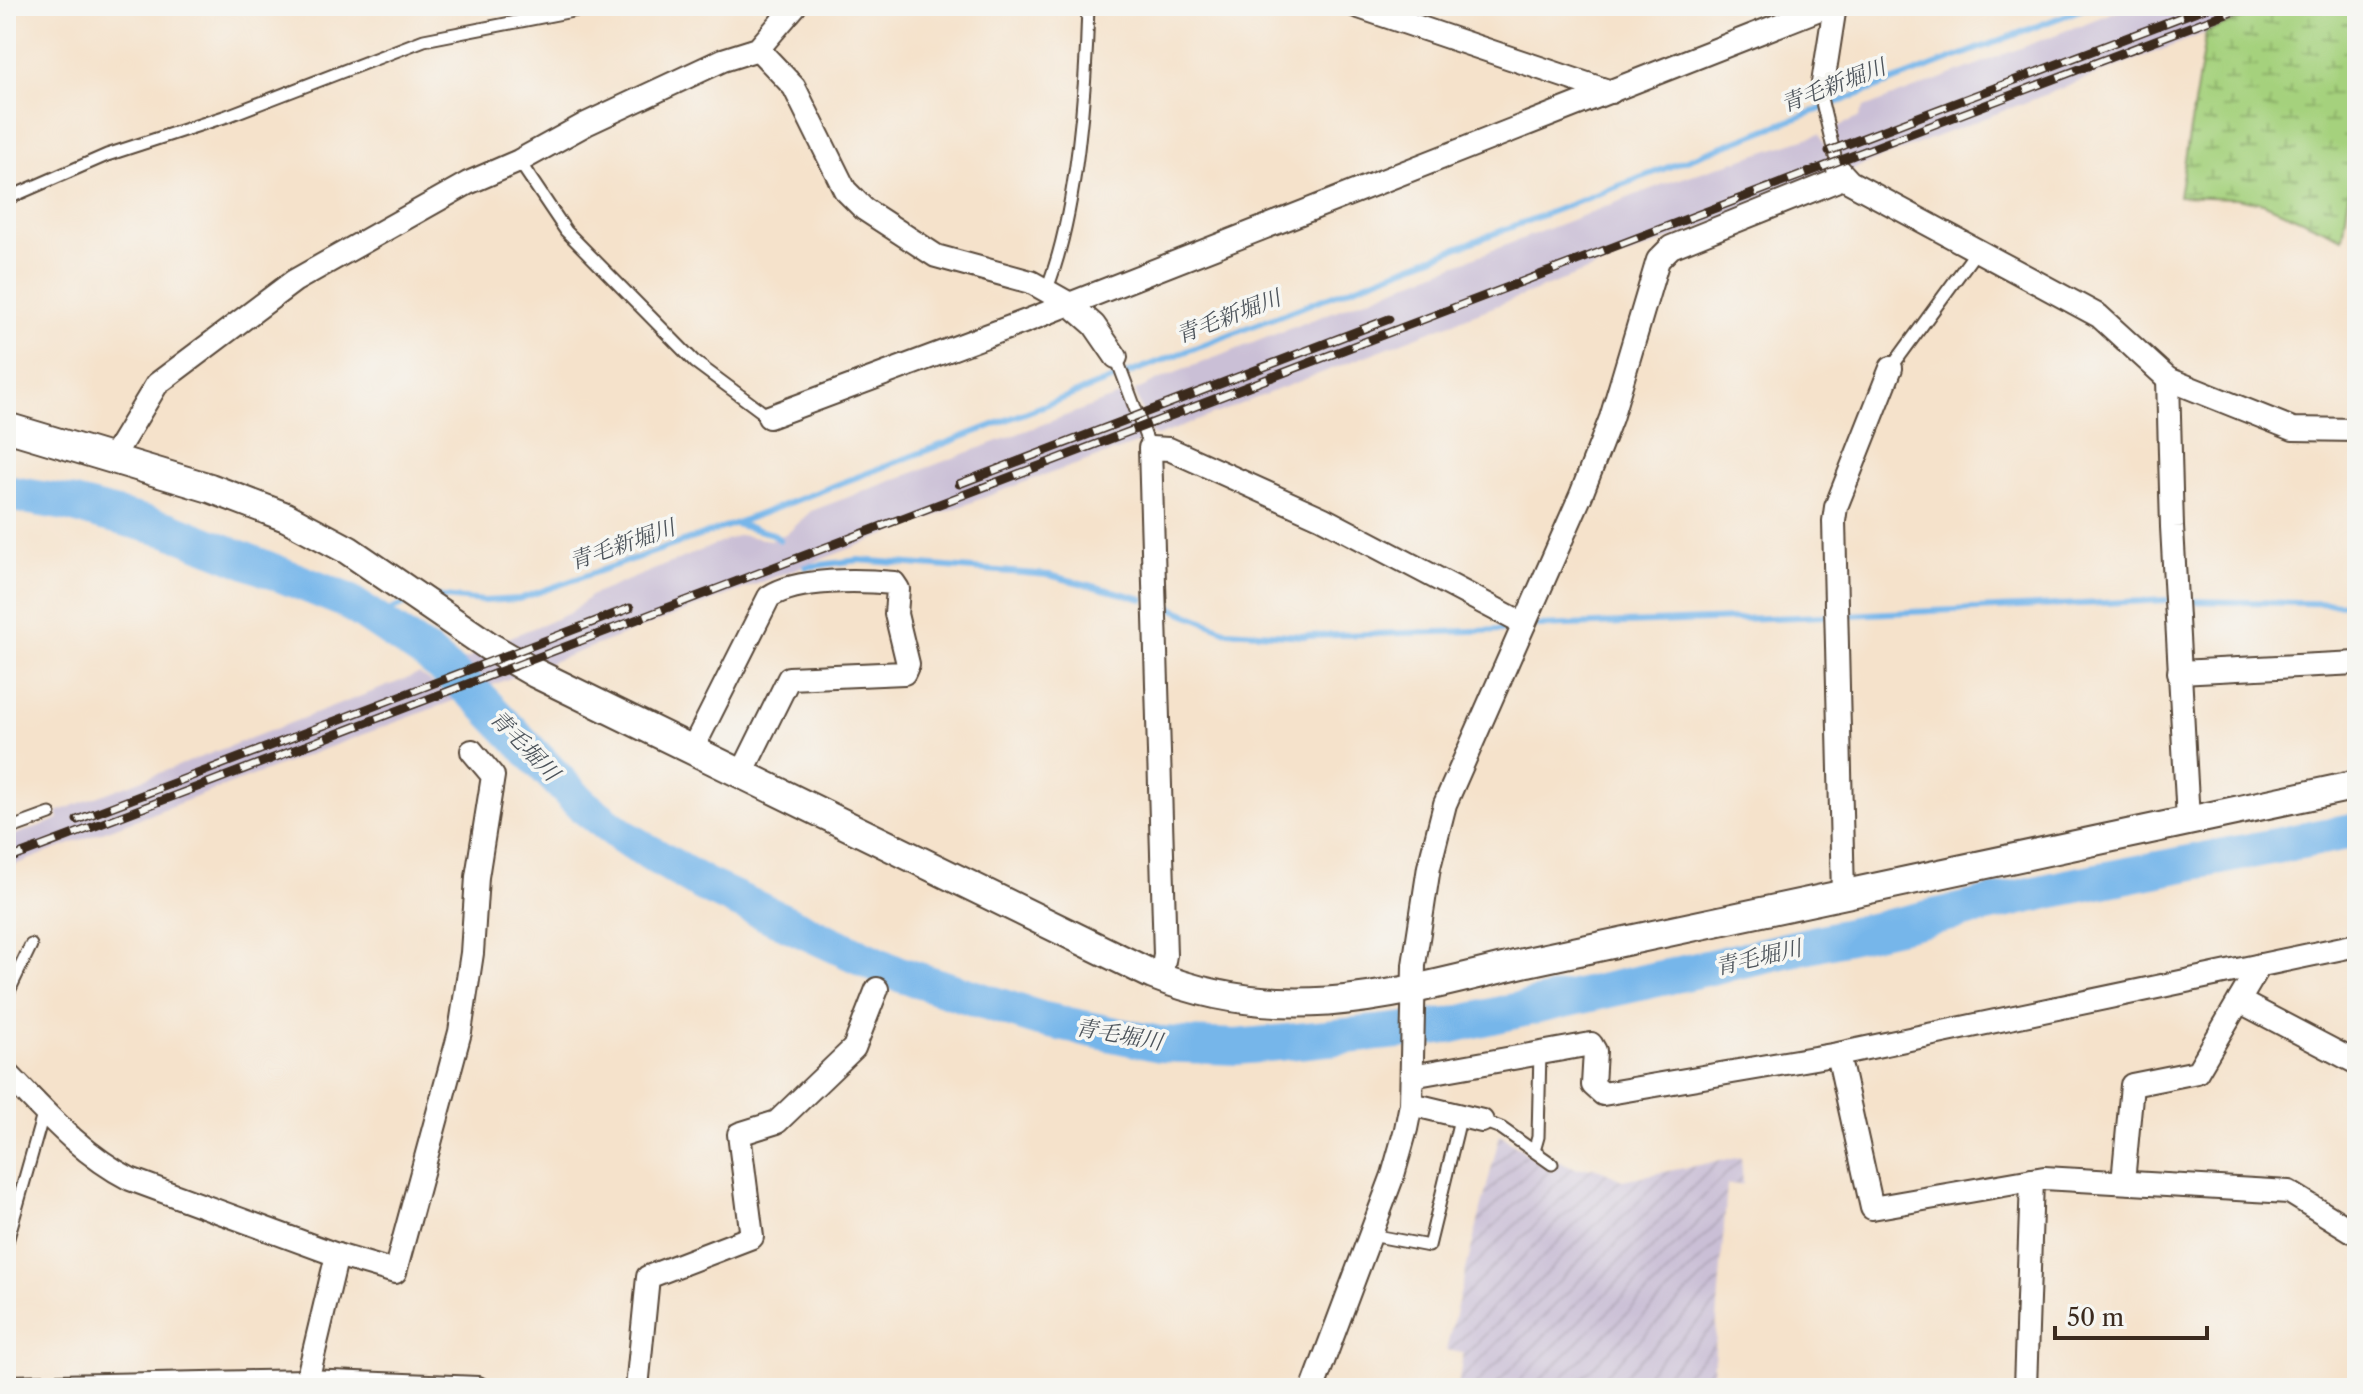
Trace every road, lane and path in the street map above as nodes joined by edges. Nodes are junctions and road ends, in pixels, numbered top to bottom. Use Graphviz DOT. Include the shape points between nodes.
graph roads {
  1 [pos="598,6"];
  2 [pos="795,6"];
  3 [pos="1088,6"];
  4 [pos="1356,6"];
  5 [pos="1827,6"];
  6 [pos="1835,6"];
  7 [pos="758,49"];
  8 [pos="1821,88"];
  9 [pos="1611,92"];
  10 [pos="519,161"];
  11 [pos="1840,174"];
  12 [pos="6,199"];
  13 [pos="1978,249"];
  14 [pos="1046,291"];
  15 [pos="1070,304"];
  16 [pos="1117,359"];
  17 [pos="1891,368"];
  18 [pos="2168,379"];
  19 [pos="769,417"];
  20 [pos="6,427"];
  21 [pos="2357,430"];
  22 [pos="1150,448"];
  23 [pos="111,460"];
  24 [pos="1524,624"];
  25 [pos="2357,663"];
  26 [pos="2179,672"];
  27 [pos="693,748"];
  28 [pos="472,751"];
  29 [pos="742,773"];
  30 [pos="2357,785"];
  31 [pos="50,814"];
  32 [pos="2188,820"];
  33 [pos="6,830"];
  34 [pos="1843,895"];
  35 [pos="31,945"];
  36 [pos="2357,945"];
  37 [pos="2260,965"];
  38 [pos="1161,978"];
  39 [pos="877,989"];
  40 [pos="6,997"];
  41 [pos="1411,999"];
  42 [pos="2239,1001"];
  43 [pos="1540,1051"];
  44 [pos="1838,1054"];
  45 [pos="2357,1063"];
  46 [pos="1412,1067"];
  47 [pos="6,1072"];
  48 [pos="1411,1104"];
  49 [pos="44,1111"];
  50 [pos="1472,1118"];
  51 [pos="1534,1151"];
  52 [pos="1552,1164"];
  53 [pos="2032,1180"];
  54 [pos="2123,1182"];
  55 [pos="2357,1234"];
  56 [pos="1371,1235"];
  57 [pos="6,1245"];
  58 [pos="337,1255"];
  59 [pos="307,1381"];
  60 [pos="6,1387"];
  61 [pos="478,1388"];
  62 [pos="637,1388"];
  63 [pos="1313,1388"];
  64 [pos="2025,1388"];
  1 -- 12 [label="lane" via="424,40 227,116 107,155"];
  2 -- 7 [label="street"];
  3 -- 14 [label="lane" via="1076,160 1059,260"];
  4 -- 9 [label="street"];
  5 -- 9 [label="street"];
  6 -- 8 [label="street"];
  7 -- 10 [label="street" via="586,124"];
  7 -- 14 [label="street" via="794,87 845,190 864,209 936,256 1031,282"];
  8 -- 11 [label="lane"];
  9 -- 15 [label="street"];
  10 -- 19 [label="lane" via="566,231 695,362"];
  10 -- 23 [label="street" via="444,195 294,281 157,384"];
  11 -- 13 [label="street"];
  11 -- 24 [label="street" via="1662,253 1611,418"];
  13 -- 17 [label="lane"];
  13 -- 18 [label="street" via="2099,316"];
  14 -- 15 [label="street"];
  15 -- 16 [label="street" via="1094,325"];
  15 -- 19 [label="street"];
  16 -- 22 [label="lane"];
  17 -- 34 [label="street" via="1834,521"];
  18 -- 21 [label="street" via="2293,429"];
  18 -- 26 [label="street"];
  20 -- 23 [label="street"];
  22 -- 24 [label="street" via="1169,449 1322,518"];
  22 -- 38 [label="street" via="1165,955"];
  23 -- 27 [label="street" via="210,488 322,534 535,673"];
  24 -- 41 [label="street" via="1445,804 1429,867"];
  25 -- 26 [label="street"];
  26 -- 32 [label="street"];
  27 -- 29 [label="street"];
  27 -- 29 [label="street" via="769,597 779,590 853,580 894,583 908,664 904,673 789,678"];
  28 -- 58 [label="street" via="493,776 460,1032 425,1168 395,1272"];
  29 -- 38 [label="street"];
  30 -- 32 [label="street"];
  31 -- 33 [label="lane"];
  32 -- 34 [label="street"];
  34 -- 41 [label="street" via="1527,962"];
  35 -- 40 [label="lane"];
  36 -- 37 [label="street"];
  37 -- 42 [label="street"];
  37 -- 44 [label="street"];
  38 -- 41 [label="street" via="1233,999 1298,1005"];
  39 -- 62 [label="street" via="854,1048 777,1122 739,1134 752,1237 648,1277"];
  41 -- 46 [label="street"];
  42 -- 45 [label="street"];
  42 -- 54 [label="street" via="2197,1072 2132,1085"];
  43 -- 44 [label="street" via="1591,1044 1593,1085 1603,1094"];
  43 -- 46 [label="street"];
  43 -- 51 [label="lane"];
  44 -- 53 [label="street" via="1872,1208"];
  46 -- 48 [label="street"];
  47 -- 49 [label="street"];
  48 -- 50 [label="street"];
  48 -- 56 [label="street"];
  49 -- 57 [label="lane"];
  49 -- 58 [label="street" via="85,1153 130,1179"];
  50 -- 51 [label="lane" via="1501,1128"];
  50 -- 56 [label="lane" via="1429,1246"];
  51 -- 52 [label="lane"];
  53 -- 54 [label="street"];
  53 -- 64 [label="street"];
  54 -- 55 [label="street" via="2289,1192"];
  56 -- 63 [label="street"];
  58 -- 59 [label="street"];
  59 -- 60 [label="street"];
  59 -- 61 [label="street"];
}
